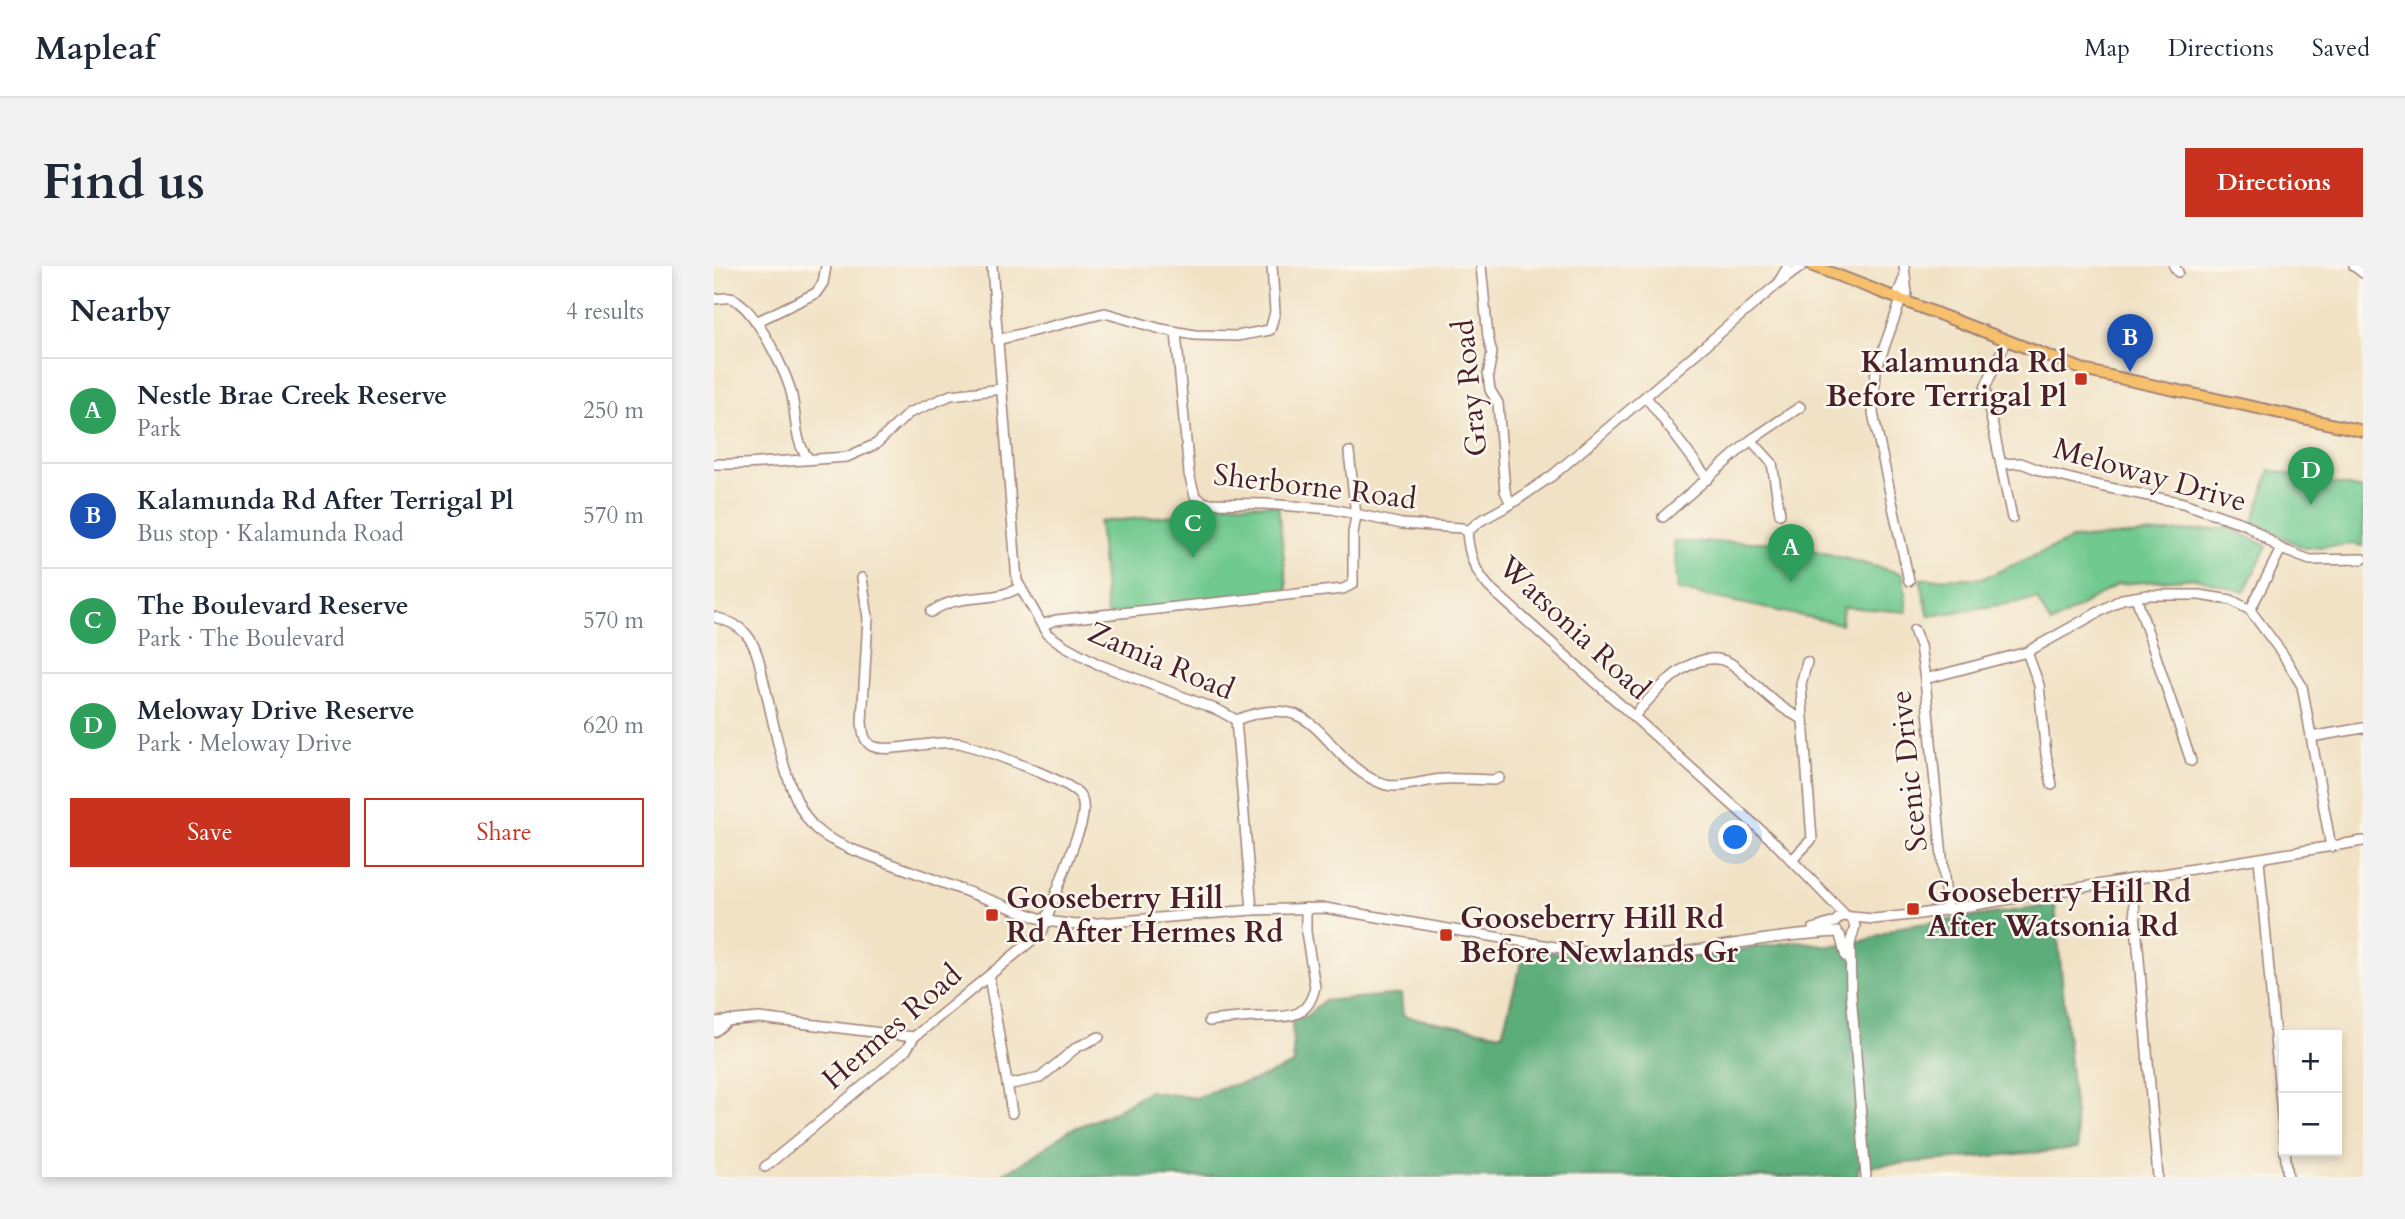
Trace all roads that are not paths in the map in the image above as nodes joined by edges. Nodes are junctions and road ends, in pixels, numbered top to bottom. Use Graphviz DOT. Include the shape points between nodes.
graph roads {
  1 [pos="826,266"];
  2 [pos="992,266"];
  3 [pos="1272,266"];
  4 [pos="1481,266"];
  5 [pos="1788,266"];
  6 [pos="1802,266"];
  7 [pos="1813,266"];
  8 [pos="2354,266"];
  9 [pos="1904,271"];
  10 [pos="2363,273"];
  11 [pos="1774,287"];
  12 [pos="714,299"];
  13 [pos="1901,300"];
  14 [pos="757,322"];
  15 [pos="1176,332"];
  16 [pos="998,340"];
  17 [pos="2006,341"];
  18 [pos="1002,389"];
  19 [pos="1646,397"];
  20 [pos="1800,407"];
  21 [pos="2363,431"];
  22 [pos="1751,440"];
  23 [pos="1349,453"];
  24 [pos="809,458"];
  25 [pos="714,464"];
  26 [pos="2001,464"];
  27 [pos="1708,479"];
  28 [pos="1511,504"];
  29 [pos="1780,514"];
  30 [pos="1356,516"];
  31 [pos="1662,517"];
  32 [pos="2012,518"];
  33 [pos="1467,533"];
  34 [pos="2281,549"];
  35 [pos="2363,559"];
  36 [pos="862,578"];
  37 [pos="1909,581"];
  38 [pos="1020,587"];
  39 [pos="2136,597"];
  40 [pos="2250,610"];
  41 [pos="931,612"];
  42 [pos="714,617"];
  43 [pos="1042,625"];
  44 [pos="1914,630"];
  45 [pos="2027,652"];
  46 [pos="1807,662"];
  47 [pos="1925,679"];
  48 [pos="1633,717"];
  49 [pos="1236,719"];
  50 [pos="1803,719"];
  51 [pos="2363,728"];
  52 [pos="2311,737"];
  53 [pos="2190,761"];
  54 [pos="1499,778"];
  55 [pos="2052,785"];
  56 [pos="2363,841"];
  57 [pos="2331,847"];
  58 [pos="2259,859"];
  59 [pos="1791,861"];
  60 [pos="2132,879"];
  61 [pos="1832,901"];
  62 [pos="1306,908"];
  63 [pos="1947,909"];
  64 [pos="1252,910"];
  65 [pos="1047,921"];
  66 [pos="1851,924"];
  67 [pos="1837,928"];
  68 [pos="989,976"];
  69 [pos="1851,993"];
  70 [pos="729,1020"];
  71 [pos="1209,1021"];
  72 [pos="714,1022"];
  73 [pos="714,1032"];
  74 [pos="914,1037"];
  75 [pos="1099,1037"];
  76 [pos="1007,1085"];
  77 [pos="2280,1093"];
  78 [pos="1012,1113"];
  79 [pos="2286,1156"];
  80 [pos="765,1167"];
  81 [pos="1866,1177"];
  82 [pos="2158,1177"];
  83 [pos="2288,1177"];
  1 -- 14 [label="street" via="816,293"];
  2 -- 16 [label="street, Zamia Road"];
  3 -- 15 [label="street" via="1275,312 1270,330 1237,337"];
  4 -- 28 [label="street, Gray Road" via="1492,353 1488,375 1498,403 1505,491"];
  5 -- 11 [label="street, Watsonia Road"];
  6 -- 11 [label="street, Watsonia Road"];
  7 -- 13 [label="main road"];
  8 -- 10 [label="street"];
  9 -- 13 [label="street" via="1898,293"];
  11 -- 19 [label="street, Watsonia Road"];
  12 -- 14 [label="street" via="731,298"];
  13 -- 17 [label="main road"];
  13 -- 37 [label="street" via="1876,370 1872,413"];
  14 -- 24 [label="street" via="791,391 802,451"];
  15 -- 16 [label="street" via="1105,313"];
  15 -- 30 [label="street, Sherborne Road" via="1195,496 1205,503 1265,503 1332,509"];
  16 -- 18 [label="street, Zamia Road"];
  17 -- 21 [label="main road" via="2113,378"];
  17 -- 26 [label="street" via="1985,388"];
  18 -- 24 [label="street" via="951,395 909,413 876,444 847,457"];
  18 -- 38 [label="street, Zamia Road"];
  19 -- 27 [label="street"];
  19 -- 28 [label="street, Watsonia Road"];
  20 -- 22 [label="street"];
  22 -- 27 [label="street"];
  22 -- 29 [label="street" via="1772,463"];
  23 -- 30 [label="street"];
  24 -- 25 [label="street"];
  26 -- 32 [label="street"];
  26 -- 34 [label="street, Meloway Drive" via="2021,463 2183,503 2248,525"];
  27 -- 31 [label="street"];
  28 -- 33 [label="street, Watsonia Road"];
  30 -- 33 [label="street, Sherborne Road" via="1452,526"];
  30 -- 43 [label="street" via="1353,584 1343,589"];
  33 -- 48 [label="street, Watsonia Road" via="1469,554 1489,587"];
  34 -- 35 [label="street, Meloway Drive" via="2317,561"];
  34 -- 40 [label="street"];
  36 -- 65 [label="street, Hermes Road" via="868,618 862,722 863,737 872,746 959,743 1054,777 1079,793 1084,807 1082,825"];
  38 -- 41 [label="street" via="1007,595 954,600"];
  38 -- 43 [label="street, Zamia Road"];
  39 -- 40 [label="street" via="2199,595 2231,600"];
  39 -- 45 [label="street" via="2122,598"];
  39 -- 53 [label="street"];
  40 -- 52 [label="street" via="2302,686"];
  42 -- 65 [label="street" via="742,630 756,651 794,795 817,830 848,848"];
  43 -- 49 [label="street, Zamia Road" via="1047,634 1097,664"];
  44 -- 47 [label="street, Scenic Drive"];
  45 -- 47 [label="street"];
  45 -- 55 [label="street" via="2039,685"];
  46 -- 50 [label="street" via="1801,684"];
  47 -- 63 [label="street, Scenic Drive"];
  48 -- 50 [label="street" via="1674,673 1716,659 1730,663 1788,713"];
  48 -- 59 [label="street, Watsonia Road"];
  49 -- 54 [label="street" via="1258,711 1287,710 1309,720 1358,772 1389,786"];
  49 -- 64 [label="street, Zamia Road"];
  50 -- 59 [label="street" via="1812,839"];
  51 -- 52 [label="street"];
  52 -- 57 [label="street"];
  56 -- 57 [label="street"];
  57 -- 58 [label="street"];
  58 -- 60 [label="street"];
  58 -- 77 [label="street"];
  59 -- 61 [label="street, Watsonia Road"];
  60 -- 63 [label="street"];
  60 -- 82 [label="street"];
  61 -- 66 [label="street, Watsonia Road"];
  61 -- 67 [label="street"];
  62 -- 64 [label="street"];
  62 -- 67 [label="street" via="1615,956 1653,957 1776,934"];
  62 -- 71 [label="street" via="1315,987 1306,1007 1286,1018"];
  63 -- 66 [label="street"];
  64 -- 65 [label="street" via="1076,925"];
  65 -- 68 [label="street, Hermes Road" via="1038,937"];
  66 -- 67 [label="street"];
  66 -- 67 [label="street"];
  66 -- 69 [label="street"];
  67 -- 69 [label="street"];
  68 -- 74 [label="street, Hermes Road"];
  68 -- 76 [label="street"];
  69 -- 81 [label="street"];
  70 -- 72 [label="street"];
  70 -- 73 [label="street"];
  70 -- 74 [label="street" via="759,1018"];
  74 -- 80 [label="street, Hermes Road" via="906,1050"];
  75 -- 76 [label="street" via="1077,1047 1040,1078"];
  76 -- 78 [label="street"];
  79 -- 83 [label="street"];
}
